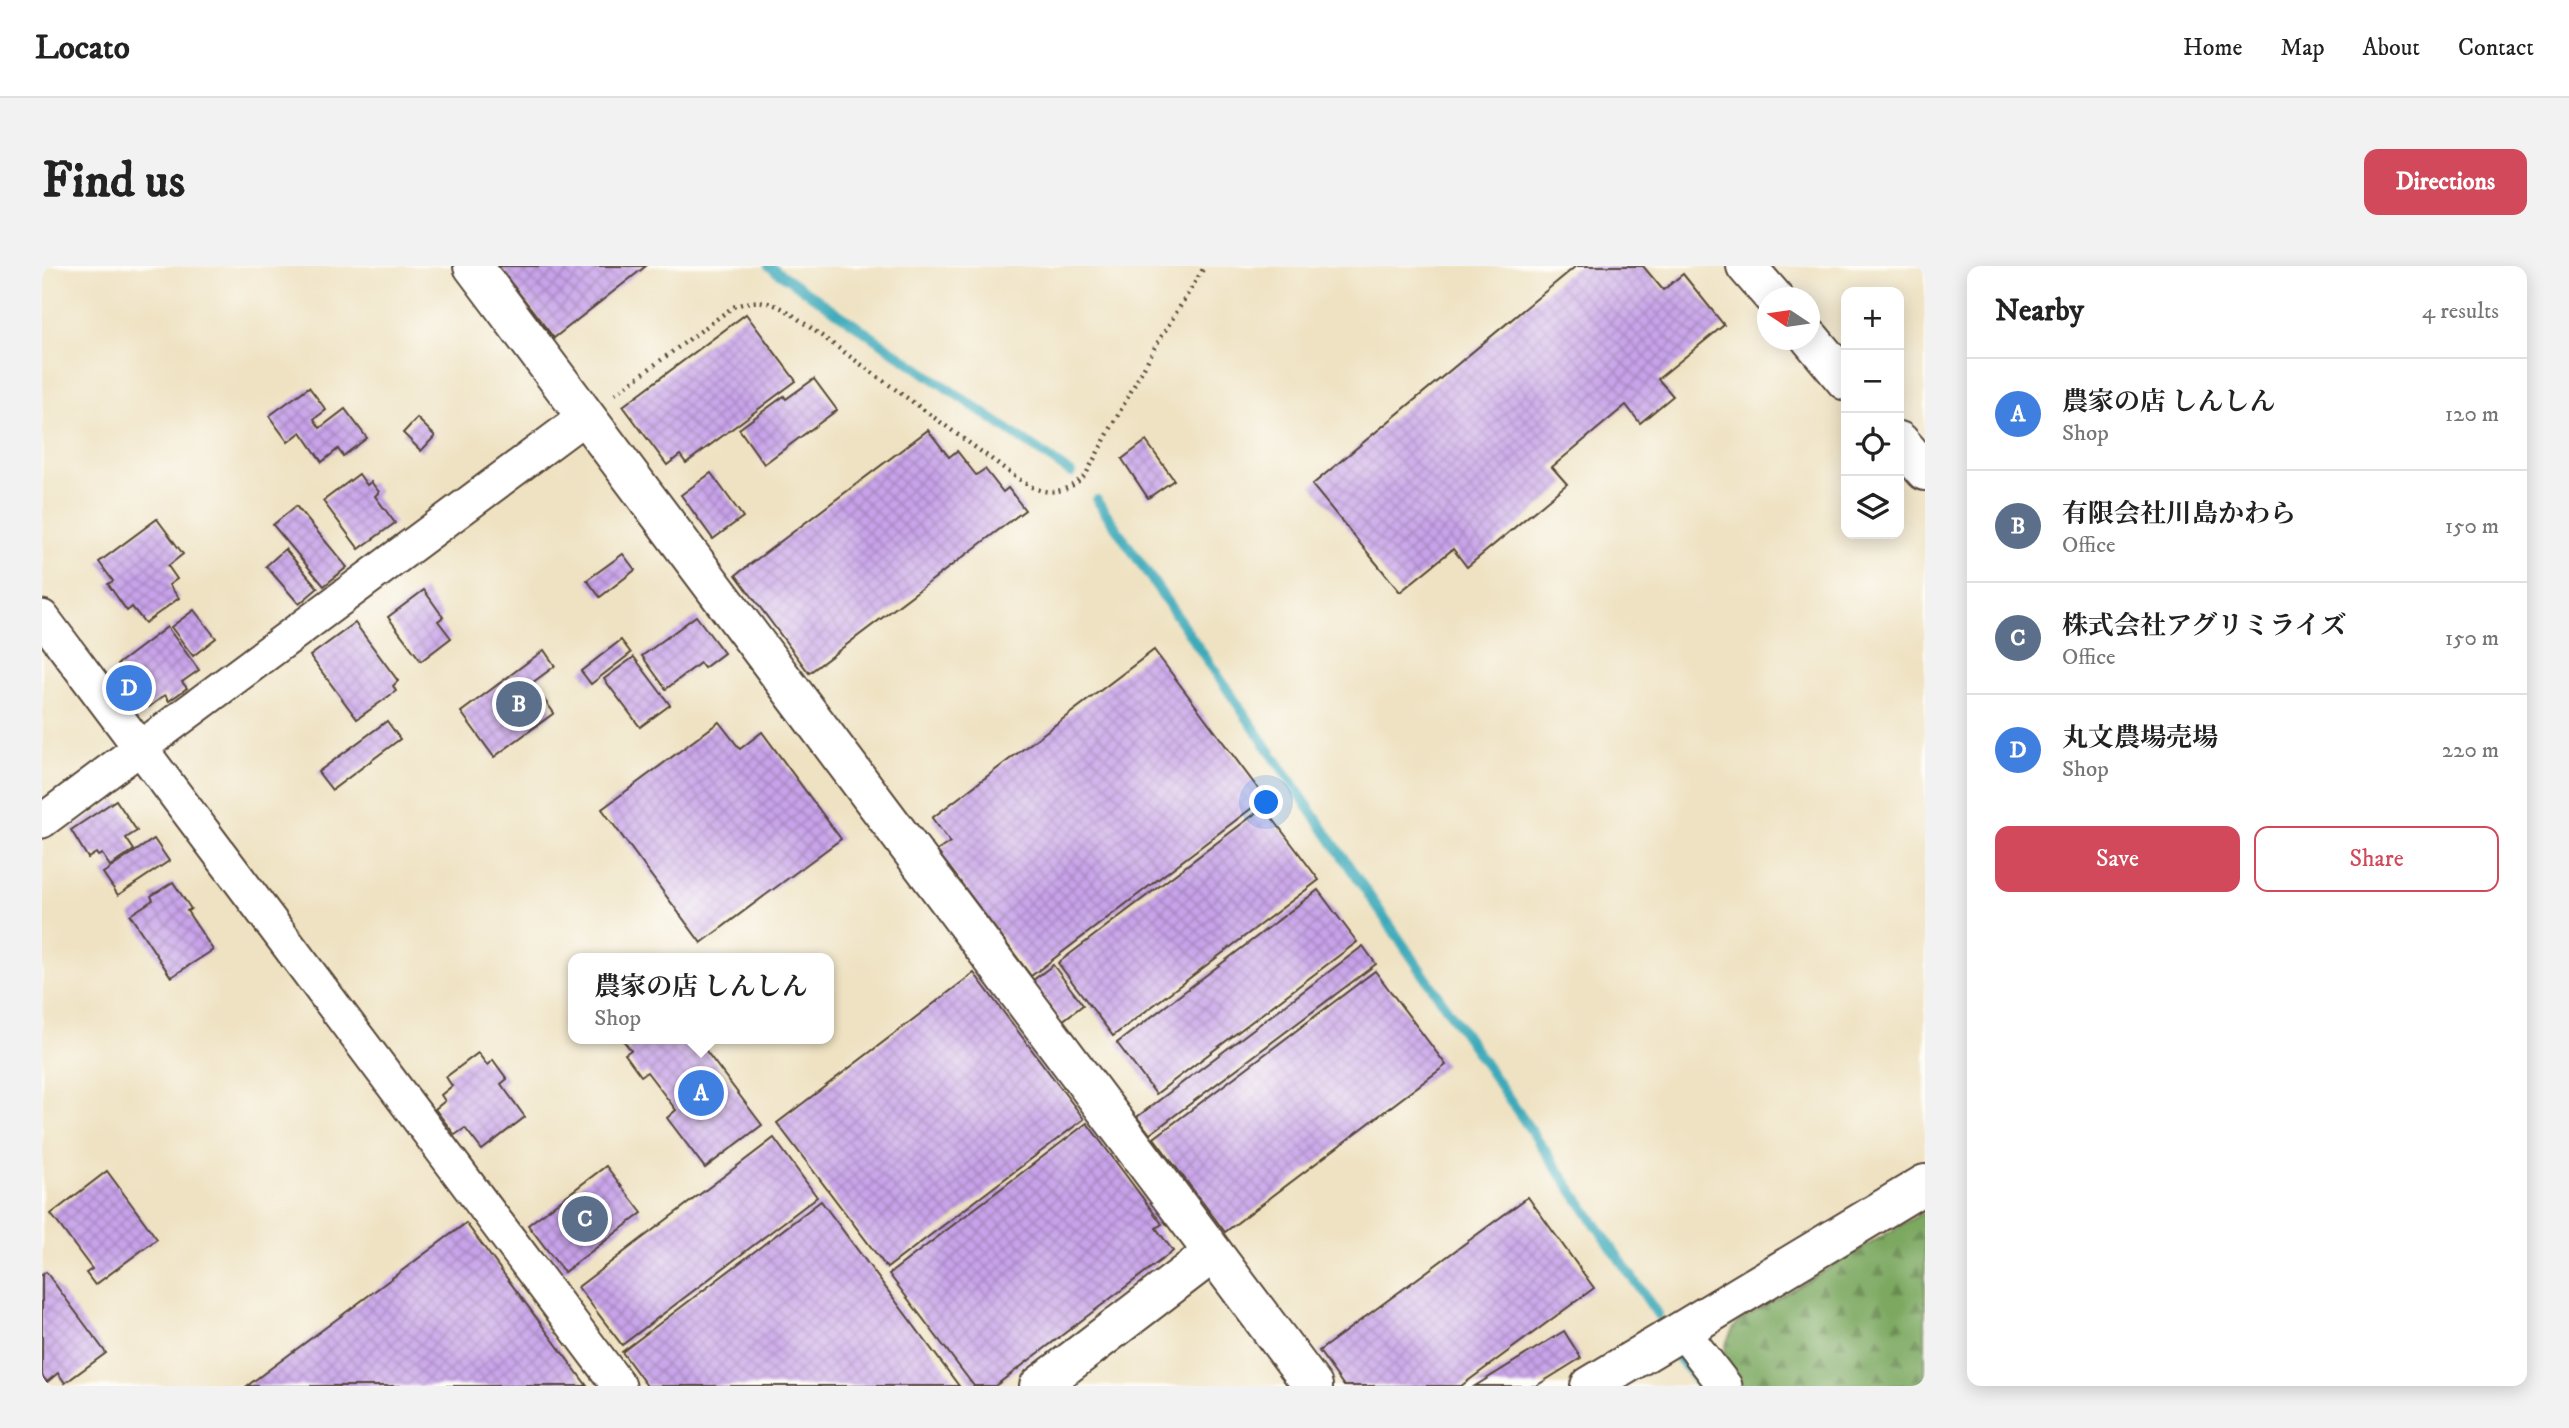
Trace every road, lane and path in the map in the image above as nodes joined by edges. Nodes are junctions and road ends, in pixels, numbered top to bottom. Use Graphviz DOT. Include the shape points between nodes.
graph roads {
  1 [pos="473,266"];
  2 [pos="1206,266"];
  3 [pos="1746,266"];
  4 [pos="1764,287"];
  5 [pos="1820,350"];
  6 [pos="1841,375"];
  7 [pos="586,416"];
  8 [pos="1904,447"];
  9 [pos="1925,471"];
  10 [pos="42,617"];
  11 [pos="141,749"];
  12 [pos="42,821"];
  13 [pos="1925,1184"];
  14 [pos="1213,1254"];
  15 [pos="1681,1329"];
  16 [pos="619,1386"];
  17 [pos="1039,1386"];
  18 [pos="1313,1386"];
  19 [pos="1590,1386"];
  20 [pos="1725,1386"];
  1 -- 7 [label="street"];
  2 -- 7 [label="path" via="1155,347 1086,474 1063,491 1035,490 769,302 750,301 733,307"];
  3 -- 4 [label="street"];
  5 -- 6 [label="street"];
  7 -- 11 [label="street"];
  7 -- 14 [label="street"];
  8 -- 9 [label="street"];
  10 -- 11 [label="street"];
  11 -- 12 [label="street"];
  11 -- 16 [label="street"];
  13 -- 15 [label="street"];
  14 -- 17 [label="street"];
  14 -- 18 [label="street"];
  15 -- 19 [label="street"];
  15 -- 20 [label="street"];
}
